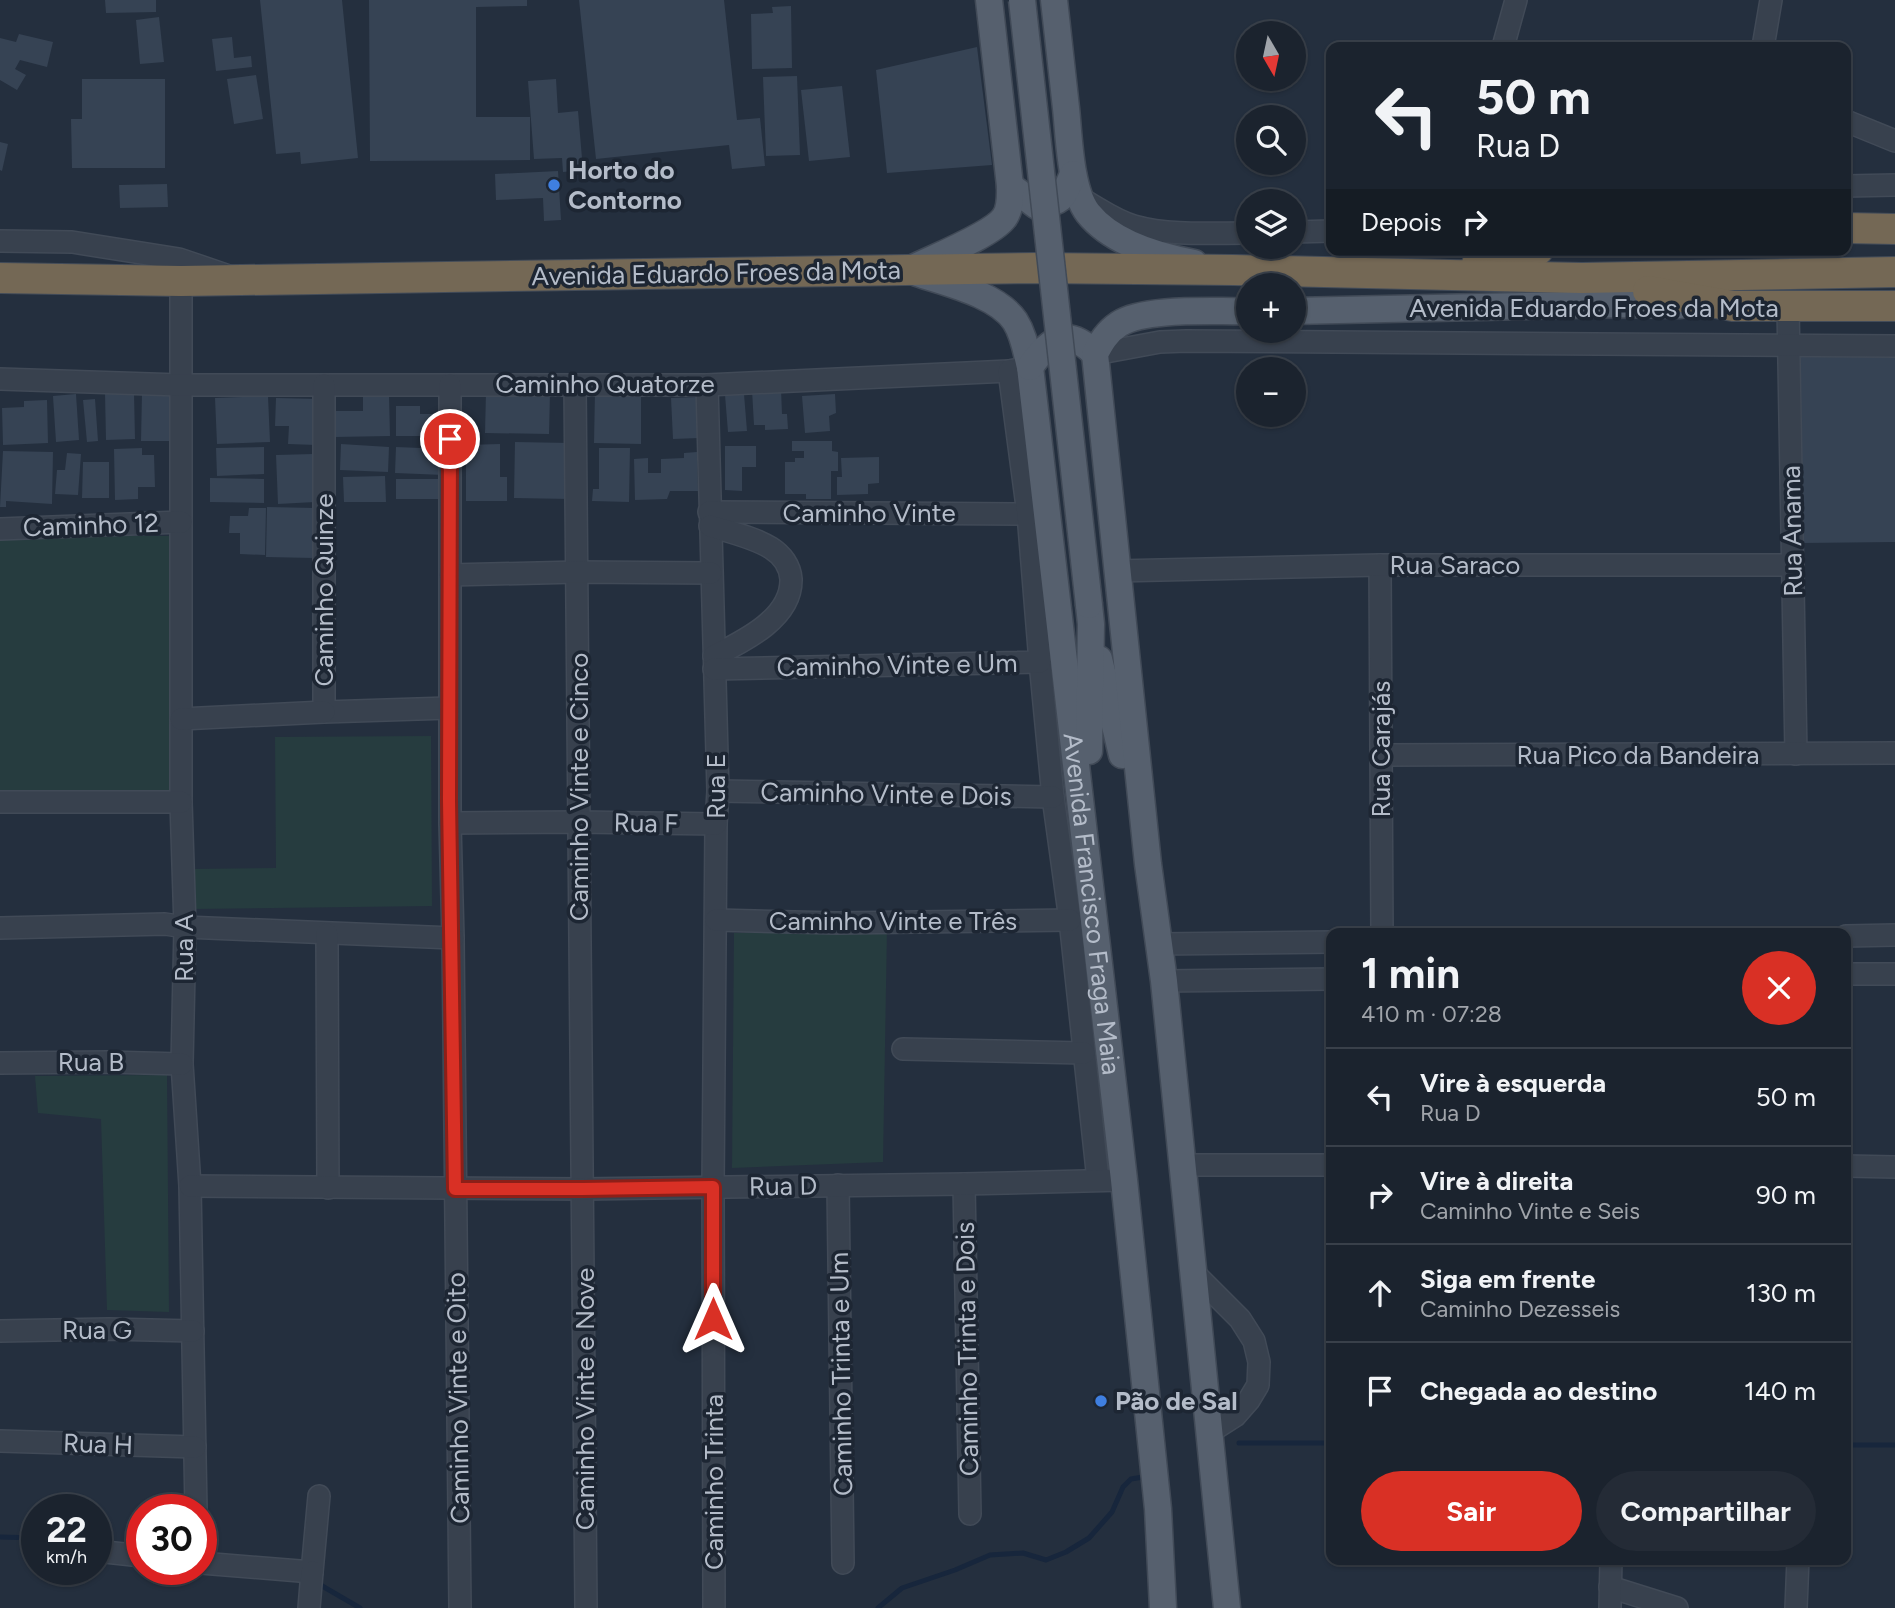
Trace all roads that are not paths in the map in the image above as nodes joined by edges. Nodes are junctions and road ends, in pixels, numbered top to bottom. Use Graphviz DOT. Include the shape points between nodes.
graph roads {
  1 [pos="989,0"];
  2 [pos="1022,0"];
  3 [pos="1054,0"];
  4 [pos="1516,0"];
  5 [pos="1771,0"];
  6 [pos="1504,42"];
  7 [pos="1764,42"];
  8 [pos="1851,123"];
  9 [pos="1895,141"];
  10 [pos="1010,186"];
  11 [pos="1077,186"];
  12 [pos="1851,186"];
  13 [pos="1895,186"];
  14 [pos="1851,228"];
  15 [pos="1895,229"];
  16 [pos="1306,232"];
  17 [pos="1326,232"];
  18 [pos="1236,233"];
  19 [pos="0,241"];
  20 [pos="1512,256"];
  21 [pos="909,270"];
  22 [pos="1233,270"];
  23 [pos="1895,272"];
  24 [pos="1432,274"];
  25 [pos="0,278"];
  26 [pos="1583,278"];
  27 [pos="241,280"];
  28 [pos="181,281"];
  29 [pos="1733,306"];
  30 [pos="1895,306"];
  31 [pos="1788,307"];
  32 [pos="1306,311"];
  33 [pos="1236,312"];
  34 [pos="1788,345"];
  35 [pos="1895,345"];
  36 [pos="1095,354"];
  37 [pos="1020,369"];
  38 [pos="0,379"];
  39 [pos="180,384"];
  40 [pos="324,385"];
  41 [pos="450,385"];
  42 [pos="575,385"];
  43 [pos="706,385"];
  44 [pos="1028,514"];
  45 [pos="709,519"];
  46 [pos="181,522"];
  47 [pos="0,528"];
  48 [pos="1380,565"];
  49 [pos="1793,565"];
  50 [pos="1116,571"];
  51 [pos="578,572"];
  52 [pos="711,573"];
  53 [pos="450,575"];
  54 [pos="1090,615"];
  55 [pos="714,662"];
  56 [pos="1040,662"];
  57 [pos="449,708"];
  58 [pos="324,712"];
  59 [pos="181,719"];
  60 [pos="1895,753"];
  61 [pos="1796,754"];
  62 [pos="1381,755"];
  63 [pos="718,791"];
  64 [pos="1053,797"];
  65 [pos="0,802"];
  66 [pos="181,802"];
  67 [pos="579,822"];
  68 [pos="450,823"];
  69 [pos="716,824"];
  70 [pos="1087,854"];
  71 [pos="1148,864"];
  72 [pos="716,920"];
  73 [pos="1070,920"];
  74 [pos="185,927"];
  75 [pos="0,928"];
  76 [pos="1382,928"];
  77 [pos="327,934"];
  78 [pos="1895,935"];
  79 [pos="1851,936"];
  80 [pos="453,938"];
  81 [pos="1326,942"];
  82 [pos="1160,944"];
  83 [pos="1851,974"];
  84 [pos="1895,974"];
  85 [pos="1326,979"];
  86 [pos="1164,981"];
  87 [pos="903,1049"];
  88 [pos="1084,1053"];
  89 [pos="0,1063"];
  90 [pos="182,1064"];
  91 [pos="1183,1165"];
  92 [pos="1326,1165"];
  93 [pos="1851,1166"];
  94 [pos="1895,1167"];
  95 [pos="1098,1180"];
  96 [pos="1124,1180"];
  97 [pos="964,1184"];
  98 [pos="838,1185"];
  99 [pos="190,1186"];
  100 [pos="713,1187"];
  101 [pos="328,1188"];
  102 [pos="455,1189"];
  103 [pos="583,1189"];
  104 [pos="1194,1273"];
  105 [pos="0,1331"];
  106 [pos="193,1331"];
  107 [pos="1210,1432"];
  108 [pos="0,1441"];
  109 [pos="195,1447"];
  110 [pos="196,1494"];
  111 [pos="319,1496"];
  112 [pos="970,1514"];
  113 [pos="844,1563"];
  114 [pos="1611,1565"];
  115 [pos="1798,1565"];
  116 [pos="217,1567"];
  117 [pos="310,1591"];
  118 [pos="1610,1597"];
  119 [pos="460,1608"];
  120 [pos="586,1608"];
  121 [pos="715,1608"];
  122 [pos="1163,1608"];
  123 [pos="1227,1608"];
  124 [pos="1677,1608"];
  125 [pos="1796,1608"];
  1 -- 10 [label="main road"];
  2 -- 54 [label="main road, bridge"];
  3 -- 11 [label="main road"];
  4 -- 6 [label="street"];
  5 -- 7 [label="street"];
  8 -- 9 [label="street"];
  10 -- 11 [label="main road" via="1037,206 1053,203"];
  10 -- 21 [label="main road" via="1010,205 993,229"];
  11 -- 18 [label="street" via="1111,217 1133,226"];
  11 -- 22 [label="main road" via="1086,211 1130,244"];
  12 -- 13 [label="street"];
  14 -- 15 [label="highway"];
  16 -- 17 [label="street"];
  19 -- 27 [label="street" via="72,242 178,259"];
  20 -- 24 [label="highway, Avenida Eduardo Froes da Mota"];
  21 -- 22 [label="highway, Avenida Eduardo Froes da Mota"];
  21 -- 27 [label="highway, Avenida Eduardo Froes da Mota"];
  21 -- 37 [label="main road, Avenida Francisco Fraga Maia" via="1000,306 1014,319 1024,339"];
  22 -- 24 [label="highway, Avenida Eduardo Froes da Mota"];
  23 -- 26 [label="highway, Avenida Eduardo Froes da Mota"];
  24 -- 26 [label="highway, Avenida Eduardo Froes da Mota"];
  25 -- 28 [label="highway, Avenida Eduardo Froes da Mota"];
  26 -- 29 [label="highway"];
  27 -- 28 [label="highway, Avenida Eduardo Froes da Mota"];
  28 -- 39 [label="street, Rua A"];
  29 -- 31 [label="highway, Avenida Eduardo Froes da Mota"];
  29 -- 32 [label="main road, Avenida Eduardo Froes da Mota"];
  30 -- 31 [label="highway, Avenida Eduardo Froes da Mota"];
  31 -- 34 [label="street, Rua Anama"];
  33 -- 36 [label="main road" via="1136,316 1120,323"];
  34 -- 35 [label="street"];
  34 -- 36 [label="street" via="1186,341"];
  34 -- 49 [label="street, Rua Anama"];
  36 -- 37 [label="main road" via="1076,339 1063,339 1052,342"];
  36 -- 50 [label="main road"];
  37 -- 43 [label="street, Caminho Quatorze"];
  37 -- 44 [label="street, Caminho Vinte e Um"];
  37 -- 70 [label="main road, Avenida Francisco Fraga Maia"];
  38 -- 39 [label="street, Caminho Quatorze"];
  39 -- 40 [label="street, Caminho Quatorze"];
  39 -- 46 [label="street, Rua A"];
  40 -- 41 [label="street, Caminho Quatorze"];
  40 -- 58 [label="street, Caminho Quinze"];
  41 -- 42 [label="street, Caminho Quatorze"];
  41 -- 53 [label="street, Caminho Vinte e Oito"];
  42 -- 43 [label="street, Caminho Quatorze"];
  42 -- 51 [label="street, Caminho Vinte e Cinco"];
  43 -- 45 [label="street, Rua E"];
  44 -- 45 [label="street, Caminho Vinte"];
  44 -- 56 [label="street, Caminho Vinte e Um"];
  45 -- 52 [label="street, Rua E"];
  45 -- 55 [label="street" via="771,548 785,561 791,576 790,592 781,610"];
  46 -- 47 [label="street, Caminho 12"];
  46 -- 59 [label="street, Rua A"];
  48 -- 49 [label="street, Rua Saraco"];
  48 -- 50 [label="street, Rua Saraco"];
  48 -- 62 [label="street, Rua Carajás"];
  49 -- 61 [label="street, Rua Anama"];
  50 -- 71 [label="main road"];
  51 -- 52 [label="street"];
  51 -- 53 [label="street"];
  51 -- 67 [label="street, Caminho Vinte e Cinco"];
  52 -- 55 [label="street, Rua E"];
  53 -- 57 [label="street, Caminho Vinte e Oito"];
  54 -- 70 [label="main road"];
  54 -- 71 [label="main road"];
  55 -- 56 [label="street, Caminho Vinte e Um"];
  55 -- 63 [label="street, Rua E"];
  56 -- 64 [label="street"];
  57 -- 58 [label="street, Caminho Quinze"];
  57 -- 68 [label="street, Caminho Vinte e Oito"];
  58 -- 59 [label="street"];
  59 -- 66 [label="street, Rua A"];
  60 -- 61 [label="street, Rua Pico da Bandeira"];
  61 -- 62 [label="street, Rua Pico da Bandeira"];
  62 -- 76 [label="street, Rua Carajás"];
  63 -- 64 [label="street, Caminho Vinte e Dois"];
  63 -- 69 [label="street, Rua E"];
  64 -- 73 [label="street"];
  65 -- 66 [label="street"];
  66 -- 74 [label="street, Rua A"];
  67 -- 68 [label="street, Rua F"];
  67 -- 69 [label="street, Rua F"];
  67 -- 103 [label="street, Caminho Vinte e Cinco"];
  68 -- 80 [label="street, Caminho Vinte e Oito"];
  69 -- 72 [label="street, Rua E"];
  70 -- 96 [label="main road, Avenida Francisco Fraga Maia"];
  71 -- 82 [label="main road"];
  72 -- 73 [label="street, Caminho Vinte e Três"];
  72 -- 100 [label="street, Rua E"];
  73 -- 88 [label="street"];
  74 -- 75 [label="street"];
  74 -- 77 [label="street"];
  74 -- 90 [label="street, Rua A"];
  77 -- 80 [label="street"];
  77 -- 101 [label="street"];
  78 -- 79 [label="street"];
  80 -- 102 [label="street, Caminho Vinte e Oito"];
  81 -- 82 [label="street"];
  82 -- 86 [label="main road"];
  83 -- 84 [label="street"];
  85 -- 86 [label="street"];
  86 -- 91 [label="main road"];
  87 -- 88 [label="street"];
  88 -- 95 [label="street"];
  89 -- 90 [label="street, Rua B"];
  90 -- 99 [label="street, Rua A"];
  91 -- 92 [label="street"];
  91 -- 104 [label="main road"];
  93 -- 94 [label="street"];
  95 -- 96 [label="street, Rua D"];
  95 -- 97 [label="street, Rua D"];
  96 -- 122 [label="main road, Avenida Francisco Fraga Maia" via="1158,1508"];
  97 -- 98 [label="street, Rua D"];
  97 -- 112 [label="street, Caminho Trinta e Dois"];
  98 -- 100 [label="street, Rua D"];
  98 -- 113 [label="street, Caminho Trinta e Um"];
  99 -- 101 [label="street, Rua D"];
  99 -- 106 [label="street, Rua A"];
  100 -- 103 [label="street, Rua D"];
  100 -- 121 [label="street, Caminho Trinta"];
  101 -- 102 [label="street, Rua D"];
  102 -- 103 [label="street, Rua D"];
  102 -- 119 [label="street, Caminho Vinte e Oito"];
  103 -- 120 [label="street, Caminho Vinte e Nove"];
  104 -- 107 [label="main road"];
  104 -- 107 [label="street" via="1240,1319 1254,1341 1259,1362 1258,1385 1249,1400"];
  105 -- 106 [label="street, Rua G"];
  106 -- 109 [label="street, Rua A"];
  107 -- 123 [label="main road"];
  108 -- 109 [label="street, Rua H"];
  109 -- 110 [label="street, Rua A"];
  111 -- 117 [label="street"];
  114 -- 118 [label="street"];
  115 -- 125 [label="street"];
  116 -- 117 [label="street"];
  118 -- 124 [label="street"];
}
